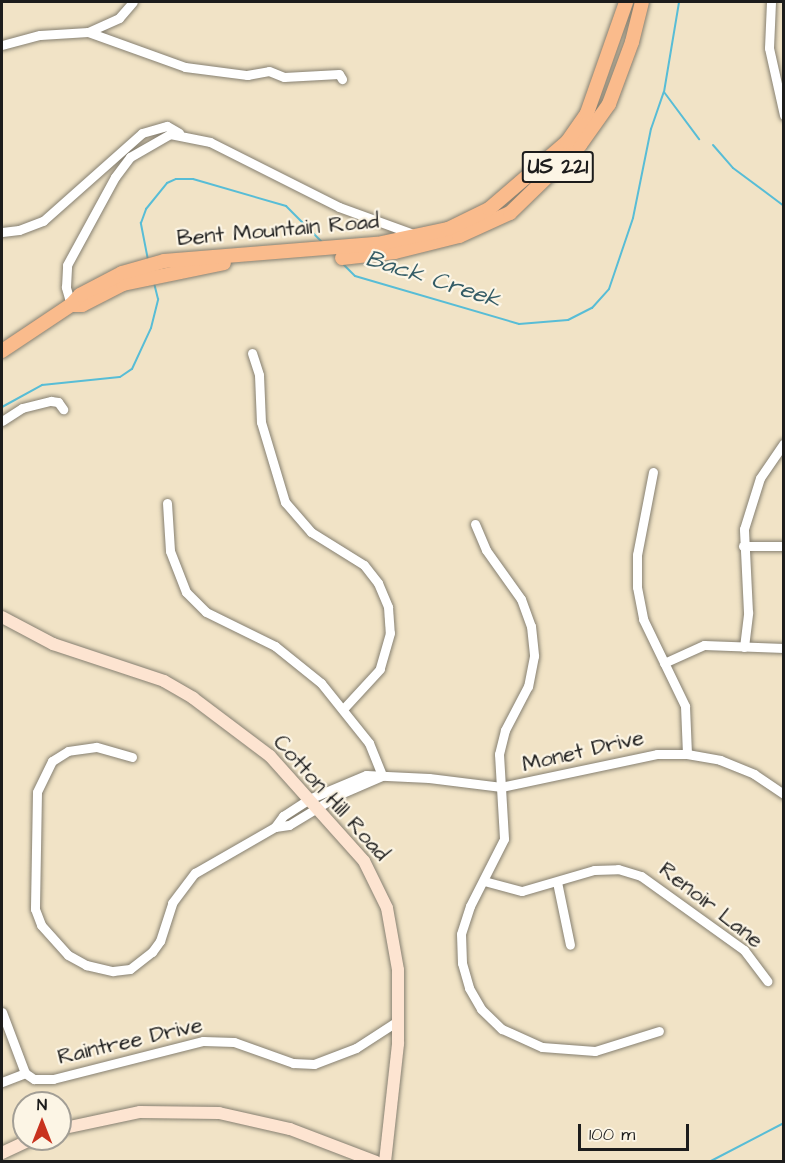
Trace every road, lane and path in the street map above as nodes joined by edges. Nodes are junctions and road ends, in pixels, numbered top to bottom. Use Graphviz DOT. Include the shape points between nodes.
graph roads {
  1 [pos="133,2"];
  2 [pos="626,2"];
  3 [pos="642,2"];
  4 [pos="771,2"];
  5 [pos="88,32"];
  6 [pos="2,45"];
  7 [pos="342,79"];
  8 [pos="783,115"];
  9 [pos="179,134"];
  10 [pos="2,232"];
  11 [pos="421,236"];
  12 [pos="391,248"];
  13 [pos="71,305"];
  14 [pos="2,351"];
  15 [pos="252,353"];
  16 [pos="63,409"];
  17 [pos="2,421"];
  18 [pos="783,443"];
  19 [pos="653,472"];
  20 [pos="167,503"];
  21 [pos="475,524"];
  22 [pos="742,546"];
  23 [pos="783,546"];
  24 [pos="2,617"];
  25 [pos="744,647"];
  26 [pos="783,648"];
  27 [pos="664,663"];
  28 [pos="344,708"];
  29 [pos="687,754"];
  30 [pos="132,757"];
  31 [pos="382,776"];
  32 [pos="501,787"];
  33 [pos="783,794"];
  34 [pos="309,799"];
  35 [pos="318,808"];
  36 [pos="275,827"];
  37 [pos="484,881"];
  38 [pos="556,882"];
  39 [pos="570,945"];
  40 [pos="767,981"];
  41 [pos="2,1012"];
  42 [pos="399,1020"];
  43 [pos="659,1031"];
  44 [pos="25,1073"];
  45 [pos="2,1082"];
  46 [pos="72,1126"];
  47 [pos="376,1161"];
  48 [pos="386,1161"];
  1 -- 5 [label="street" via="119,18"];
  2 -- 11 [label="main road, Bent Mountain Road / US 221" via="593,100 567,142 489,209 448,229"];
  3 -- 12 [label="main road, Bent Mountain Road / US 221" via="609,104 563,162 510,213 459,236"];
  4 -- 8 [label="street" via="769,48"];
  5 -- 6 [label="street" via="40,35"];
  5 -- 7 [label="street" via="185,67 247,75 269,71 284,77 339,74"];
  9 -- 10 [label="street" via="167,126 142,133 43,221"];
  9 -- 11 [label="street" via="210,142 353,213"];
  9 -- 13 [label="street" via="170,134 140,149 115,177 66,265"];
  11 -- 12 [label="main road, Bent Mountain Road / US 221"];
  12 -- 13 [label="main road, Bent Mountain Road / US 221" via="201,255 164,261 122,273"];
  13 -- 14 [label="main road, Bent Mountain Road / US 221"];
  15 -- 28 [label="street" via="259,375 261,422 285,502 311,532 364,565 388,607 390,633 385,658 374,678"];
  16 -- 17 [label="street" via="58,402 51,401 22,408"];
  18 -- 22 [label="street" via="753,493"];
  19 -- 27 [label="street" via="637,555 637,587 643,619"];
  20 -- 28 [label="street" via="174,566 195,602 217,620 291,656"];
  21 -- 32 [label="street" via="486,550 521,599 533,641 528,686 502,742"];
  22 -- 23 [label="street"];
  22 -- 25 [label="street" via="748,612"];
  24 -- 34 [label="street, Cotton Hill Road" via="53,644 179,688 270,756"];
  25 -- 26 [label="street"];
  25 -- 27 [label="street" via="704,645"];
  27 -- 29 [label="street" via="685,706"];
  28 -- 31 [label="street" via="369,743"];
  29 -- 32 [label="street, Monet Drive" via="641,756"];
  29 -- 33 [label="street, Monet Drive" via="742,768"];
  30 -- 36 [label="street, Monet Drive" via="96,747 68,751 52,761 37,792 35,909 52,942 86,965 113,971 130,969 143,960 160,941 172,903 195,873"];
  31 -- 32 [label="street, Monet Drive"];
  31 -- 34 [label="street, Monet Drive" via="351,779"];
  31 -- 35 [label="street, Monet Drive"];
  32 -- 37 [label="street" via="506,815 504,839"];
  34 -- 35 [label="street, Cotton Hill Road"];
  34 -- 36 [label="street, Monet Drive" via="283,816"];
  35 -- 36 [label="street, Monet Drive" via="289,825"];
  35 -- 42 [label="street, Cotton Hill Road" via="364,861 384,897 395,945"];
  37 -- 38 [label="street, Renoir Lane" via="522,891"];
  37 -- 43 [label="street" via="464,920 460,947 469,988 491,1020 525,1042 579,1051 611,1048"];
  38 -- 39 [label="street"];
  38 -- 40 [label="street, Renoir Lane" via="606,869 641,876 744,950"];
  41 -- 44 [label="street"];
  42 -- 44 [label="street, Raintree Drive" via="356,1048 314,1064 293,1063 216,1040 185,1044 53,1079 34,1079"];
  42 -- 48 [label="street, Cotton Hill Road"];
  44 -- 45 [label="street"];
  46 -- 47 [label="street" via="140,1112 219,1113 290,1129"];
}
